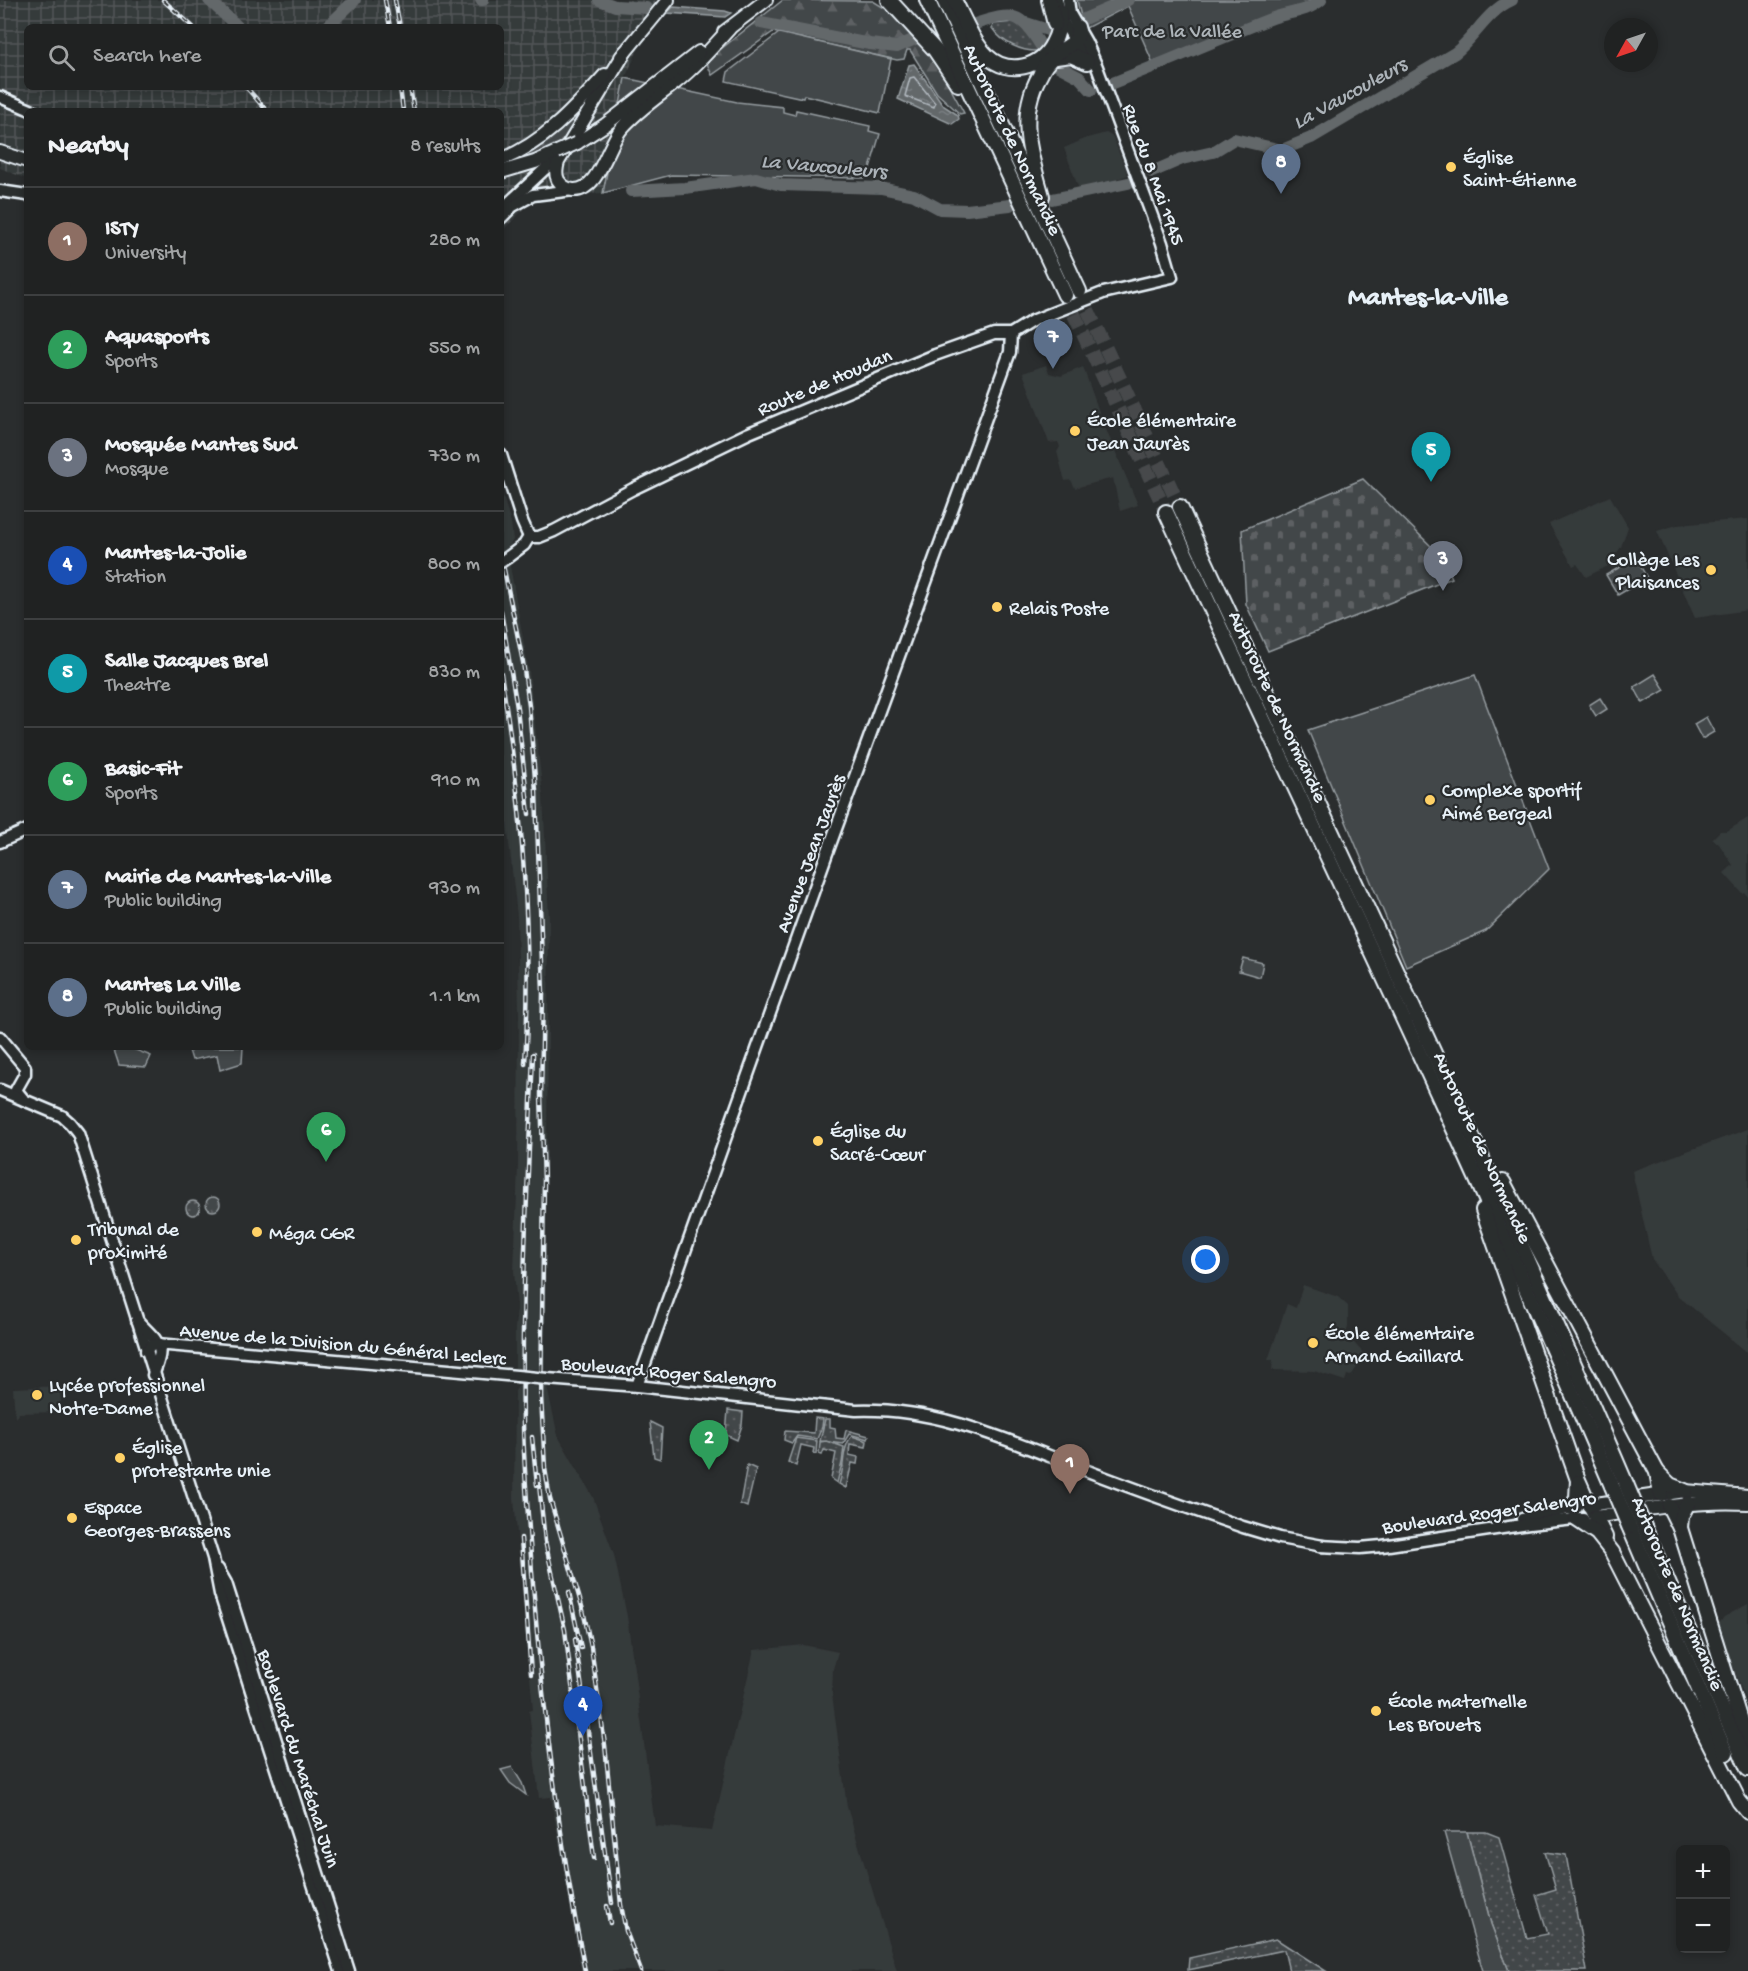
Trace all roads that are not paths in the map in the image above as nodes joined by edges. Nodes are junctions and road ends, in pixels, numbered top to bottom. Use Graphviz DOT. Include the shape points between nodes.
graph roads {
  1 [pos="668,0"];
  2 [pos="766,0"];
  3 [pos="889,0"];
  4 [pos="927,0"];
  5 [pos="944,0"];
  6 [pos="954,0"];
  7 [pos="1049,0"];
  8 [pos="1062,4"];
  9 [pos="1077,27"];
  10 [pos="729,28"];
  11 [pos="1055,40"];
  12 [pos="1074,42"];
  13 [pos="625,52"];
  14 [pos="1049,61"];
  15 [pos="1087,62"];
  16 [pos="1102,85"];
  17 [pos="0,97"];
  18 [pos="26,108"];
  19 [pos="981,116"];
  20 [pos="577,138"];
  21 [pos="0,152"];
  22 [pos="504,158"];
  23 [pos="24,160"];
  24 [pos="504,171"];
  25 [pos="573,190"];
  26 [pos="0,191"];
  27 [pos="24,195"];
  28 [pos="504,207"];
  29 [pos="1040,207"];
  30 [pos="504,215"];
  31 [pos="1172,277"];
  32 [pos="1079,291"];
  33 [pos="1065,295"];
  34 [pos="1011,334"];
  35 [pos="504,464"];
  36 [pos="1180,507"];
  37 [pos="1166,512"];
  38 [pos="528,533"];
  39 [pos="504,559"];
  40 [pos="24,831"];
  41 [pos="0,842"];
  42 [pos="1387,968"];
  43 [pos="1397,989"];
  44 [pos="0,1037"];
  45 [pos="7,1091"];
  46 [pos="1487,1166"];
  47 [pos="1480,1184"];
  48 [pos="145,1332"];
  49 [pos="160,1345"];
  50 [pos="146,1351"];
  51 [pos="153,1375"];
  52 [pos="547,1379"];
  53 [pos="637,1386"];
  54 [pos="1657,1472"];
  55 [pos="1578,1480"];
  56 [pos="1619,1485"];
  57 [pos="1662,1496"];
  58 [pos="1748,1496"];
  59 [pos="1686,1497"];
  60 [pos="1748,1503"];
  61 [pos="1592,1510"];
  62 [pos="1574,1514"];
  63 [pos="1636,1524"];
  64 [pos="1680,1528"];
  65 [pos="1431,1533"];
  66 [pos="1411,1542"];
  67 [pos="1343,1546"];
  68 [pos="1612,1552"];
  69 [pos="213,1558"];
  70 [pos="1748,1746"];
  71 [pos="1748,1769"];
  72 [pos="1748,1806"];
  73 [pos="1748,1812"];
  74 [pos="341,1971"];
  75 [pos="349,1971"];
  1 -- 13 [label="main road"];
  2 -- 10 [label="main road"];
  3 -- 19 [label="highway" via="935,50"];
  4 -- 19 [label="highway, Autoroute de Normandie"];
  5 -- 29 [label="highway, Autoroute de Normandie"];
  6 -- 11 [label="highway" via="979,45 1000,64 1016,68 1034,63"];
  7 -- 11 [label="highway"];
  8 -- 9 [label="main road"];
  8 -- 11 [label="highway"];
  8 -- 12 [label="main road"];
  9 -- 12 [label="highway"];
  9 -- 16 [label="main road" via="1093,56"];
  10 -- 20 [label="main road" via="625,110"];
  10 -- 25 [label="main road" via="684,76 629,120 615,136 597,174 584,187"];
  12 -- 14 [label="highway"];
  12 -- 15 [label="main road"];
  13 -- 20 [label="main road"];
  13 -- 22 [label="main road" via="553,129"];
  14 -- 15 [label="highway" via="1071,55"];
  14 -- 29 [label="highway" via="1028,105 1027,134 1042,196"];
  15 -- 16 [label="main road"];
  16 -- 31 [label="main road, Rue du 8 Mai 1945"];
  17 -- 18 [label="main road"];
  19 -- 33 [label="highway, Autoroute de Normandie"];
  20 -- 24 [label="main road, bridge" via="535,162"];
  20 -- 25 [label="main road" via="556,170 560,182"];
  20 -- 28 [label="main road"];
  21 -- 23 [label="main road"];
  25 -- 30 [label="main road" via="533,195"];
  26 -- 27 [label="main road"];
  29 -- 32 [label="highway, Autoroute de Normandie"];
  31 -- 34 [label="main road, Route de Houdan" via="1096,296 1032,321"];
  34 -- 38 [label="main road, Route de Houdan" via="994,334 934,355 749,433 554,531 539,537"];
  34 -- 53 [label="main road, Avenue Jean Jaurès" via="1010,352"];
  35 -- 38 [label="main road"];
  36 -- 42 [label="highway, Autoroute de Normandie"];
  37 -- 42 [label="highway, Autoroute de Normandie"];
  38 -- 39 [label="main road, Route de Houdan" via="524,545"];
  40 -- 41 [label="main road"];
  42 -- 43 [label="highway, Autoroute de Normandie"];
  43 -- 46 [label="highway, Autoroute de Normandie"];
  43 -- 47 [label="highway, Autoroute de Normandie"];
  44 -- 45 [label="main road" via="25,1067 25,1074"];
  45 -- 48 [label="main road, Boulevard du Maréchal Juin" via="62,1116 78,1133 135,1317"];
  46 -- 54 [label="highway" via="1498,1174"];
  46 -- 56 [label="highway, Autoroute de Normandie" via="1548,1301"];
  47 -- 55 [label="highway" via="1479,1200"];
  47 -- 56 [label="highway, Autoroute de Normandie"];
  48 -- 49 [label="main road"];
  48 -- 50 [label="main road, Boulevard du Maréchal Juin"];
  49 -- 50 [label="main road, Avenue de la Division du Général Leclerc" via="152,1352"];
  49 -- 51 [label="main road"];
  49 -- 52 [label="main road, Avenue de la Division du Général Leclerc, bridge"];
  50 -- 51 [label="main road, Boulevard du Maréchal Juin"];
  51 -- 69 [label="main road, Boulevard du Maréchal Juin"];
  52 -- 53 [label="main road, Boulevard Roger Salengro"];
  53 -- 67 [label="main road, Boulevard Roger Salengro" via="788,1402 851,1403 942,1419 1243,1527 1280,1538"];
  54 -- 57 [label="highway"];
  54 -- 59 [label="highway"];
  55 -- 61 [label="highway"];
  55 -- 62 [label="highway"];
  56 -- 63 [label="highway, Autoroute de Normandie, bridge"];
  57 -- 59 [label="main road, Boulevard Roger Salengro"];
  57 -- 61 [label="main road"];
  57 -- 61 [label="main road, Boulevard Roger Salengro" via="1646,1508"];
  57 -- 64 [label="highway"];
  58 -- 59 [label="main road"];
  59 -- 60 [label="main road, Boulevard Roger Salengro"];
  59 -- 64 [label="highway"];
  61 -- 62 [label="main road, Boulevard Roger Salengro"];
  61 -- 68 [label="highway"];
  62 -- 65 [label="main road, Boulevard Roger Salengro"];
  62 -- 66 [label="main road, Boulevard Roger Salengro"];
  62 -- 68 [label="highway"];
  63 -- 71 [label="highway, Autoroute de Normandie"];
  63 -- 72 [label="highway, Autoroute de Normandie"];
  64 -- 70 [label="highway"];
  65 -- 66 [label="main road"];
  65 -- 67 [label="main road, Boulevard Roger Salengro"];
  66 -- 67 [label="main road, Boulevard Roger Salengro"];
  68 -- 73 [label="highway"];
  69 -- 74 [label="main road, Boulevard du Maréchal Juin" via="220,1594"];
  69 -- 75 [label="main road, Boulevard du Maréchal Juin" via="225,1583"];
}
